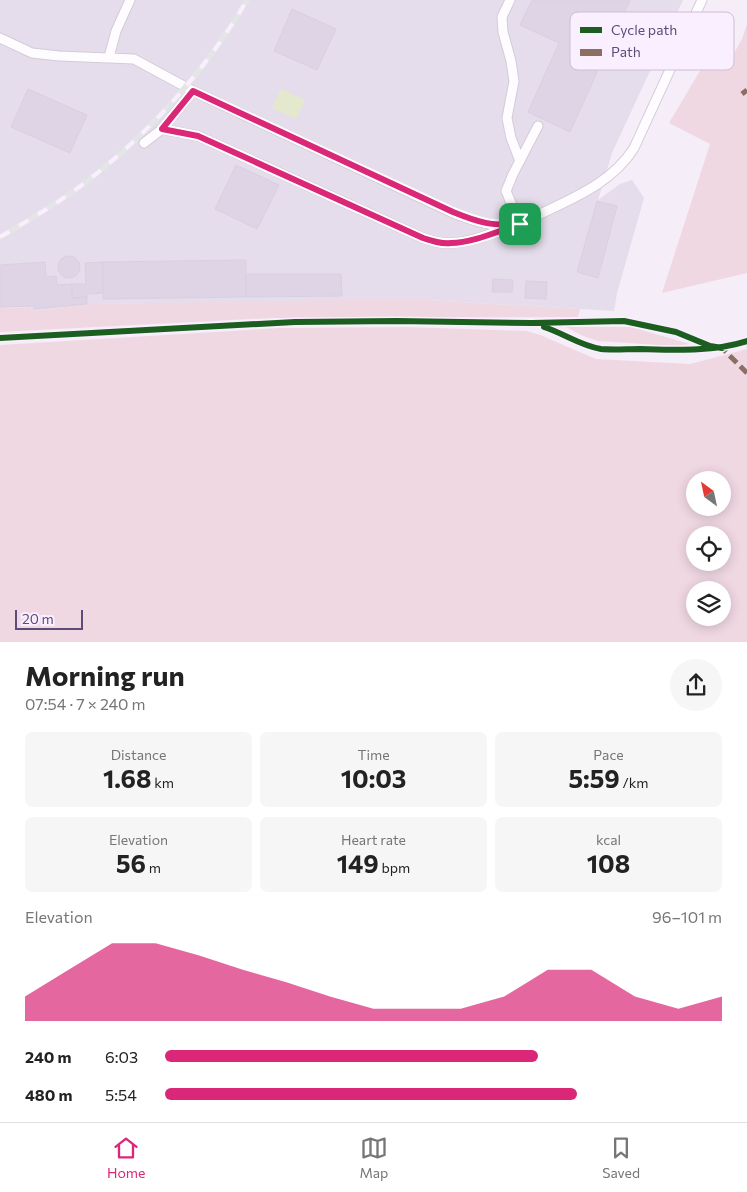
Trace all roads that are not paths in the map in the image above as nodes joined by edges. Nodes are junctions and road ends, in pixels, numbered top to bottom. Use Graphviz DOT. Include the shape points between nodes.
graph roads {
  1 [pos="130,0"];
  2 [pos="510,0"];
  3 [pos="702,0"];
  4 [pos="696,12"];
  5 [pos="0,38"];
  6 [pos="109,57"];
  7 [pos="670,70"];
  8 [pos="193,91"];
  9 [pos="538,126"];
  10 [pos="162,129"];
  11 [pos="144,143"];
  12 [pos="520,161"];
  13 [pos="520,224"];
  1 -- 6 [label="lane"];
  2 -- 12 [label="lane" via="502,17 514,80 507,118"];
  3 -- 4 [label="lane"];
  5 -- 6 [label="lane" via="32,53"];
  6 -- 8 [label="lane" via="134,58"];
  7 -- 13 [label="lane" via="626,162 599,184"];
  8 -- 10 [label="lane"];
  8 -- 13 [label="lane" via="479,223 498,226"];
  9 -- 12 [label="lane"];
  10 -- 11 [label="lane"];
  10 -- 13 [label="lane" via="198,136 348,205 438,242 466,241"];
  12 -- 13 [label="lane" via="506,191"];
}
